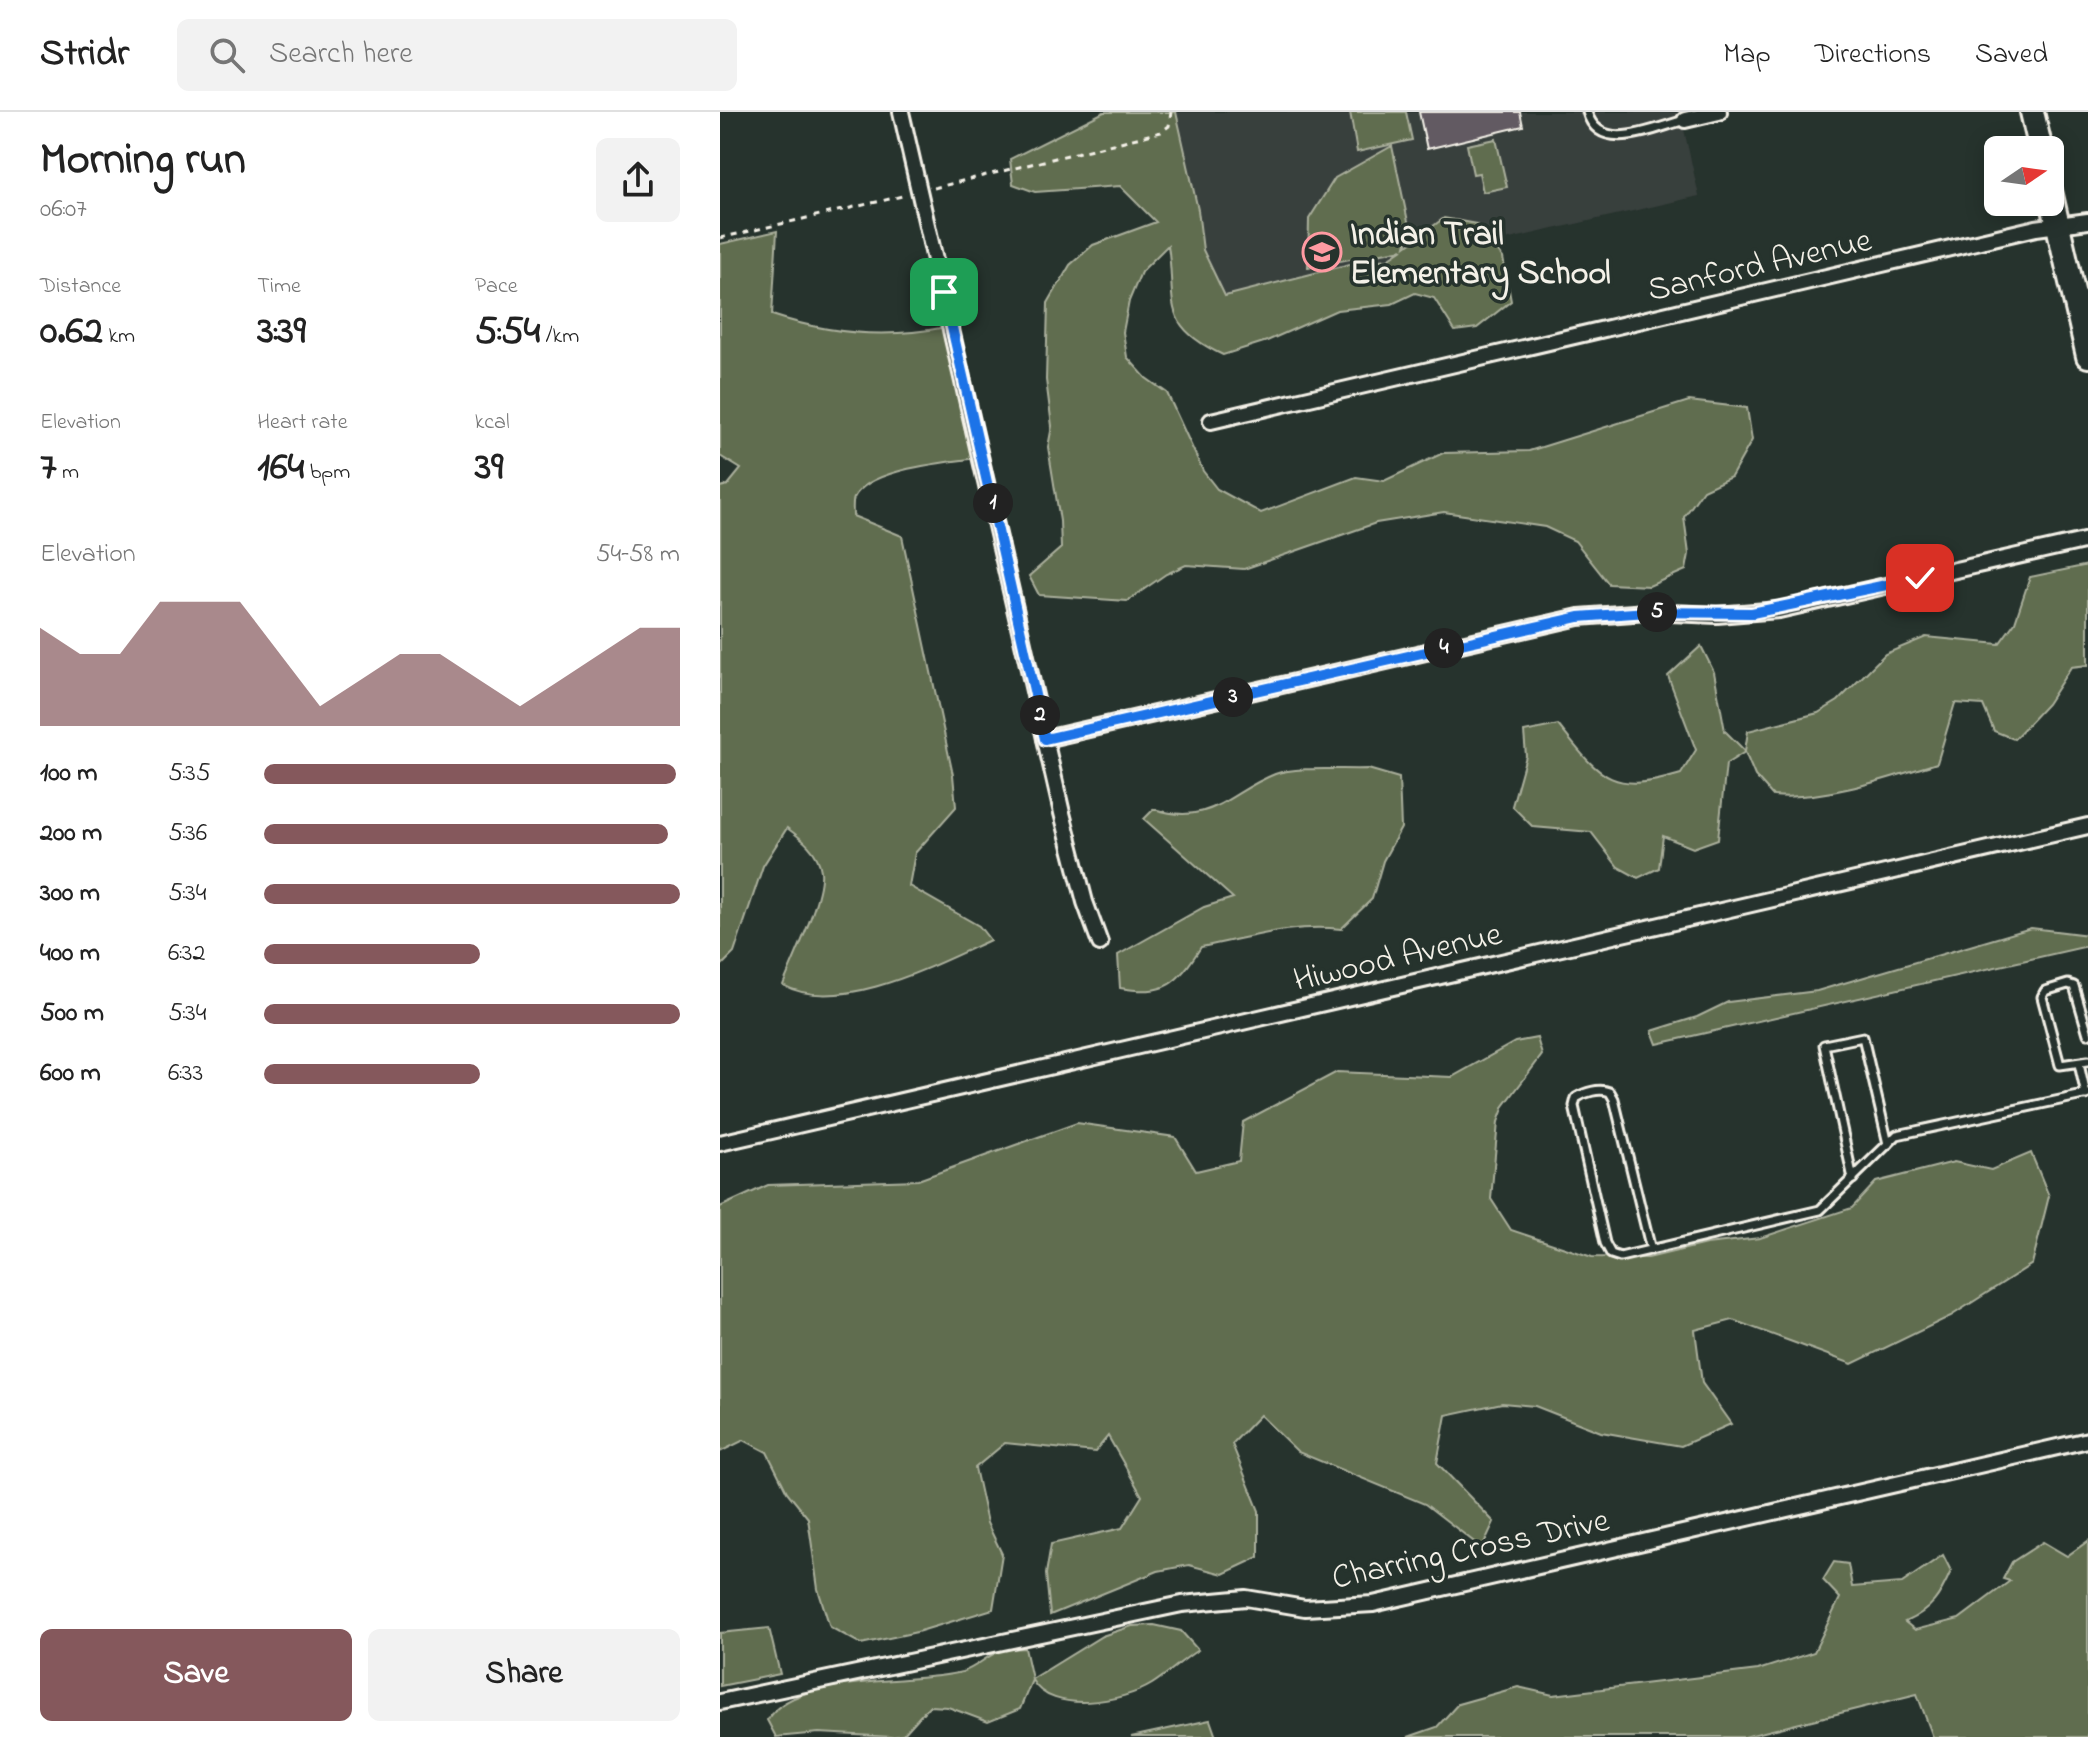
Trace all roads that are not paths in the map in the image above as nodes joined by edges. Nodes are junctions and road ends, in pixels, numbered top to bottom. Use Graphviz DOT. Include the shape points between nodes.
graph roads {
  1 [pos="901,112"];
  2 [pos="1587,112"];
  3 [pos="1719,112"];
  4 [pos="2032,112"];
  5 [pos="1685,120"];
  6 [pos="2038,136"];
  7 [pos="2056,216"];
  8 [pos="2088,221"];
  9 [pos="2058,226"];
  10 [pos="2088,356"];
  11 [pos="1211,421"];
  12 [pos="2088,540"];
  13 [pos="1045,739"];
  14 [pos="2088,826"];
  15 [pos="1100,943"];
  16 [pos="2088,1034"];
  17 [pos="2088,1061"];
  18 [pos="2079,1064"];
  19 [pos="2087,1095"];
  20 [pos="720,1143"];
  21 [pos="1888,1144"];
  22 [pos="1853,1179"];
  23 [pos="1651,1250"];
  24 [pos="2088,1440"];
  25 [pos="720,1702"];
  1 -- 13 [label="street"];
  2 -- 5 [label="lane" via="1597,131 1614,137"];
  3 -- 5 [label="street"];
  4 -- 6 [label="main road"];
  7 -- 9 [label="main road"];
  8 -- 9 [label="street, Sanford Avenue"];
  9 -- 10 [label="main road"];
  9 -- 11 [label="street, Sanford Avenue"];
  12 -- 13 [label="street" via="1779,610 1579,617"];
  13 -- 15 [label="street"];
  14 -- 20 [label="street, Hiwood Avenue"];
  16 -- 18 [label="lane" via="2074,986 2045,991 2056,1060 2065,1066"];
  17 -- 18 [label="lane"];
  18 -- 19 [label="lane"];
  19 -- 21 [label="lane" via="1897,1135"];
  21 -- 22 [label="lane"];
  21 -- 22 [label="lane" via="1863,1037 1824,1045"];
  22 -- 23 [label="lane" via="1820,1210"];
  23 -- 23 [label="lane" via="1620,1257 1605,1243 1574,1106 1582,1094 1603,1090 1614,1099"];
  24 -- 25 [label="street, Charring Cross Drive" via="1373,1604 1305,1608 1246,1598 1205,1600"];
}
